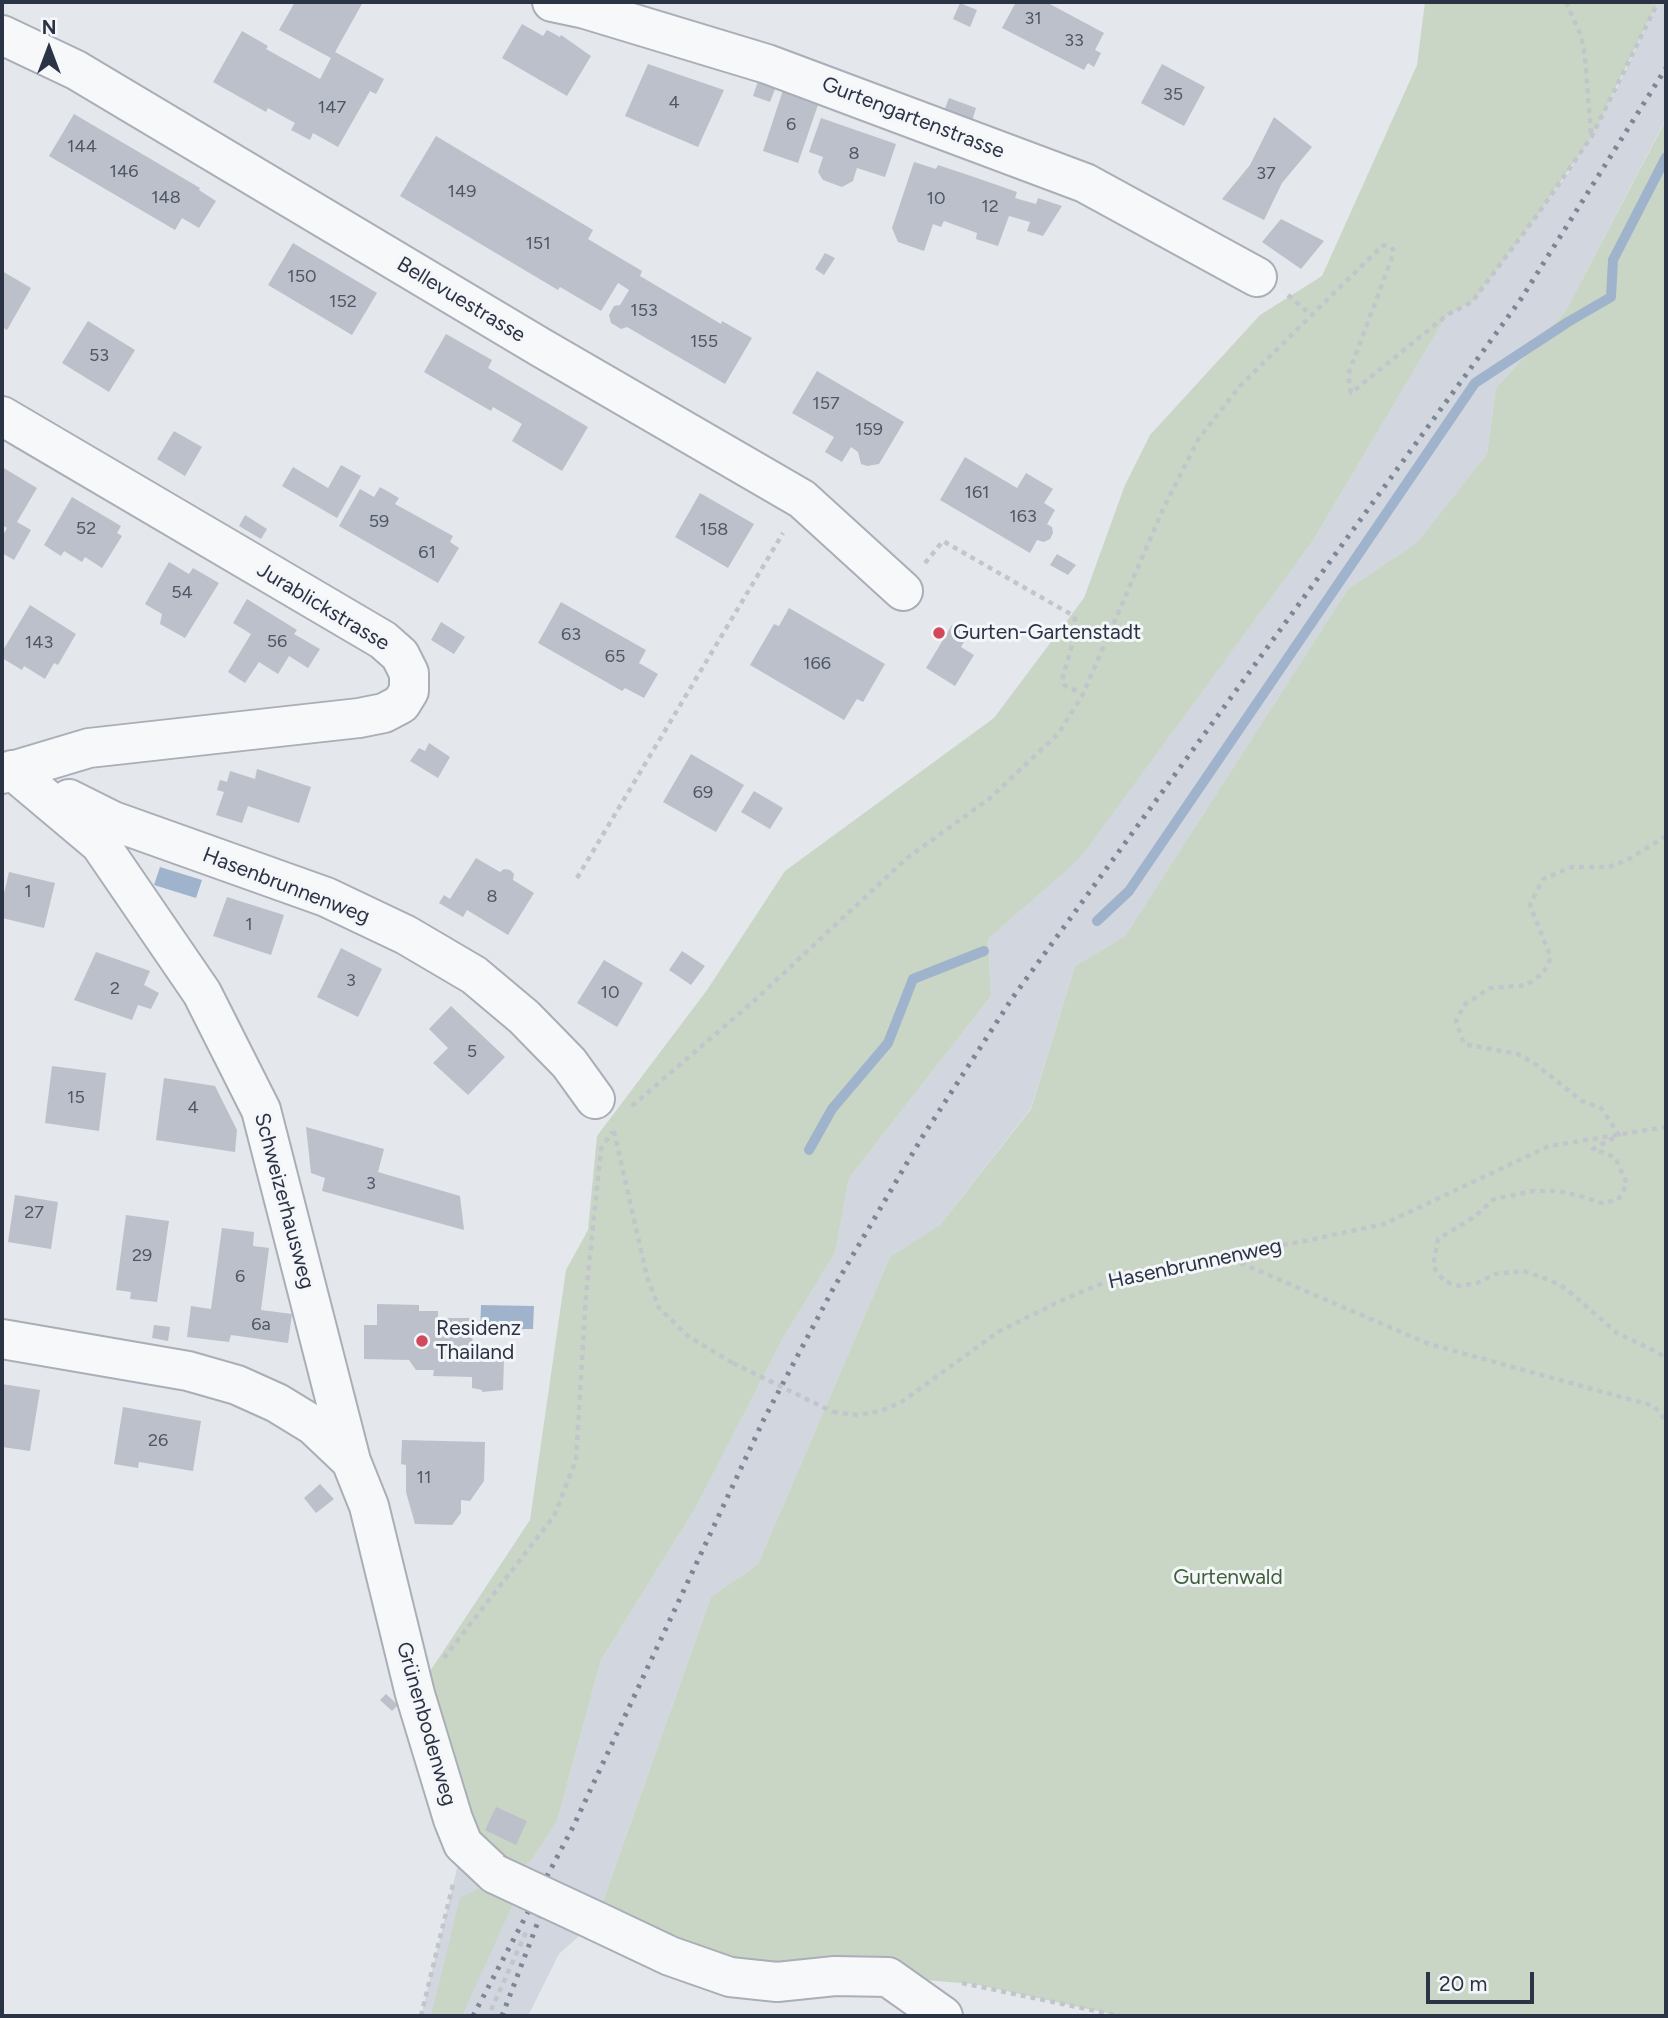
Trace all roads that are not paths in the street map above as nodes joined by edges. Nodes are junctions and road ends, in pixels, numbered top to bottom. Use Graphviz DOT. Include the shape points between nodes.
graph roads {
  1 [pos="552,2"];
  2 [pos="2,35"];
  3 [pos="1273,286"];
  4 [pos="2,416"];
  5 [pos="903,591"];
  6 [pos="5,770"];
  7 [pos="611,1114"];
  8 [pos="2,1339"];
  9 [pos="351,1461"];
  10 [pos="946,1999"];
  1 -- 3 [label="street, Gurtengartenstrasse" via="767,64 1085,183"];
  2 -- 5 [label="street, Bellevuestrasse" via="76,70 802,499"];
  4 -- 6 [label="street, Jurablickstrasse" via="383,640 400,654 409,673 409,691 401,704 384,713 89,748"];
  6 -- 7 [label="street, Hasenbrunnenweg" via="113,821 326,897 406,935 474,975 524,1017"];
  6 -- 9 [label="street, Schweizerhausweg" via="100,844 202,993 261,1110"];
  8 -- 9 [label="street, Grünenbodenweg" via="188,1371 237,1385 313,1425"];
  9 -- 10 [label="street, Grünenbodenweg, bridge" via="369,1506 415,1694 463,1844 495,1874 670,1956 730,1977 777,1982 888,1977"];
}
